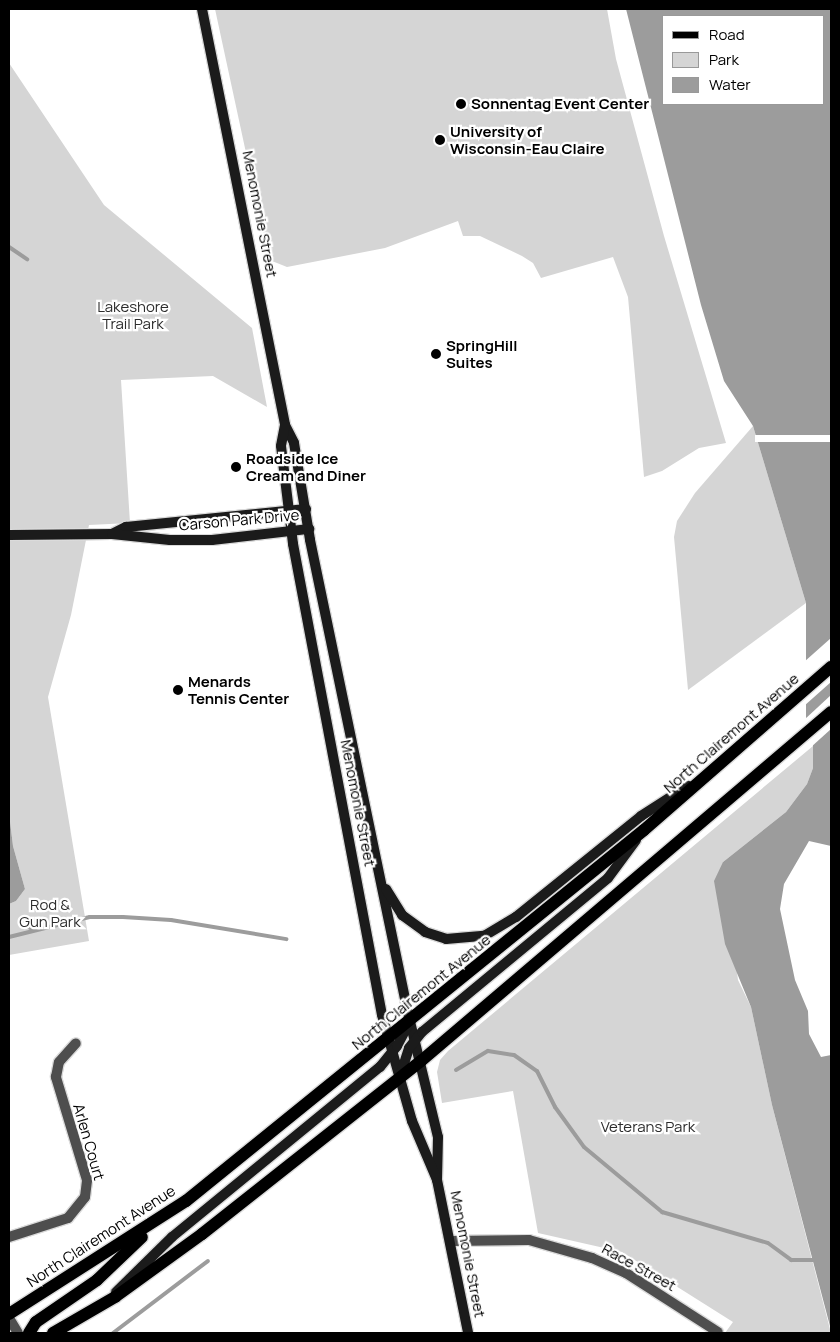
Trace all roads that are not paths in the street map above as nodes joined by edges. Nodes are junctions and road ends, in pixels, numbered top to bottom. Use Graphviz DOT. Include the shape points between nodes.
graph roads {
  1 [pos="202,9"];
  2 [pos="285,425"];
  3 [pos="306,509"];
  4 [pos="290,512"];
  5 [pos="308,529"];
  6 [pos="292,532"];
  7 [pos="112,534"];
  8 [pos="9,535"];
  9 [pos="831,667"];
  10 [pos="831,712"];
  11 [pos="714,769"];
  12 [pos="644,830"];
  13 [pos="381,879"];
  14 [pos="410,1022"];
  15 [pos="389,1040"];
  16 [pos="415,1040"];
  17 [pos="76,1044"];
  18 [pos="392,1053"];
  19 [pos="421,1062"];
  20 [pos="400,1078"];
  21 [pos="437,1180"];
  22 [pos="158,1220"];
  23 [pos="9,1237"];
  24 [pos="450,1241"];
  25 [pos="105,1302"];
  26 [pos="9,1314"];
  27 [pos="9,1318"];
  28 [pos="718,1332"];
  29 [pos="18,1333"];
  30 [pos="29,1333"];
  31 [pos="53,1333"];
  32 [pos="468,1333"];
  1 -- 2 [label="main road, Menomonie Street"];
  2 -- 3 [label="main road, Menomonie Street" via="294,443"];
  2 -- 4 [label="main road, Menomonie Street" via="282,446"];
  3 -- 4 [label="main road, Carson Park Drive"];
  3 -- 5 [label="main road, Menomonie Street"];
  4 -- 6 [label="main road, Menomonie Street"];
  4 -- 7 [label="main road, Carson Park Drive" via="126,527"];
  5 -- 6 [label="main road, Carson Park Drive"];
  5 -- 13 [label="main road, Menomonie Street"];
  6 -- 7 [label="main road, Carson Park Drive" via="196,540"];
  6 -- 15 [label="main road, Menomonie Street"];
  7 -- 8 [label="main road, Carson Park Drive"];
  9 -- 11 [label="main road, North Clairemont Avenue"];
  10 -- 19 [label="main road"];
  11 -- 12 [label="main road, North Clairemont Avenue"];
  11 -- 13 [label="main road" via="641,816 516,917 484,936 458,940 425,932 402,915"];
  12 -- 14 [label="main road, North Clairemont Avenue"];
  12 -- 16 [label="main road" via="608,878"];
  13 -- 14 [label="main road, Menomonie Street"];
  14 -- 15 [label="main road, North Clairemont Avenue"];
  14 -- 16 [label="main road, Menomonie Street"];
  14 -- 18 [label="main road"];
  15 -- 18 [label="main road, Menomonie Street"];
  15 -- 22 [label="main road, North Clairemont Avenue" via="186,1202"];
  16 -- 19 [label="main road, Menomonie Street"];
  16 -- 20 [label="main road" via="405,1058"];
  17 -- 23 [label="street, Arlen Court" via="59,1062 56,1077 87,1180 86,1197 68,1218"];
  18 -- 20 [label="main road, Menomonie Street"];
  18 -- 25 [label="main road" via="364,1080 158,1249"];
  19 -- 20 [label="main road"];
  19 -- 21 [label="main road, Menomonie Street" via="438,1137"];
  20 -- 21 [label="main road, Menomonie Street" via="412,1121"];
  20 -- 25 [label="main road" via="202,1234"];
  21 -- 24 [label="main road, Menomonie Street"];
  22 -- 26 [label="main road, North Clairemont Avenue"];
  22 -- 30 [label="main road" via="97,1280 36,1322"];
  24 -- 28 [label="street, Race Street" via="530,1240 592,1258 626,1273"];
  24 -- 32 [label="main road, Menomonie Street"];
  25 -- 31 [label="main road"];
  27 -- 29 [label="street"];
}
